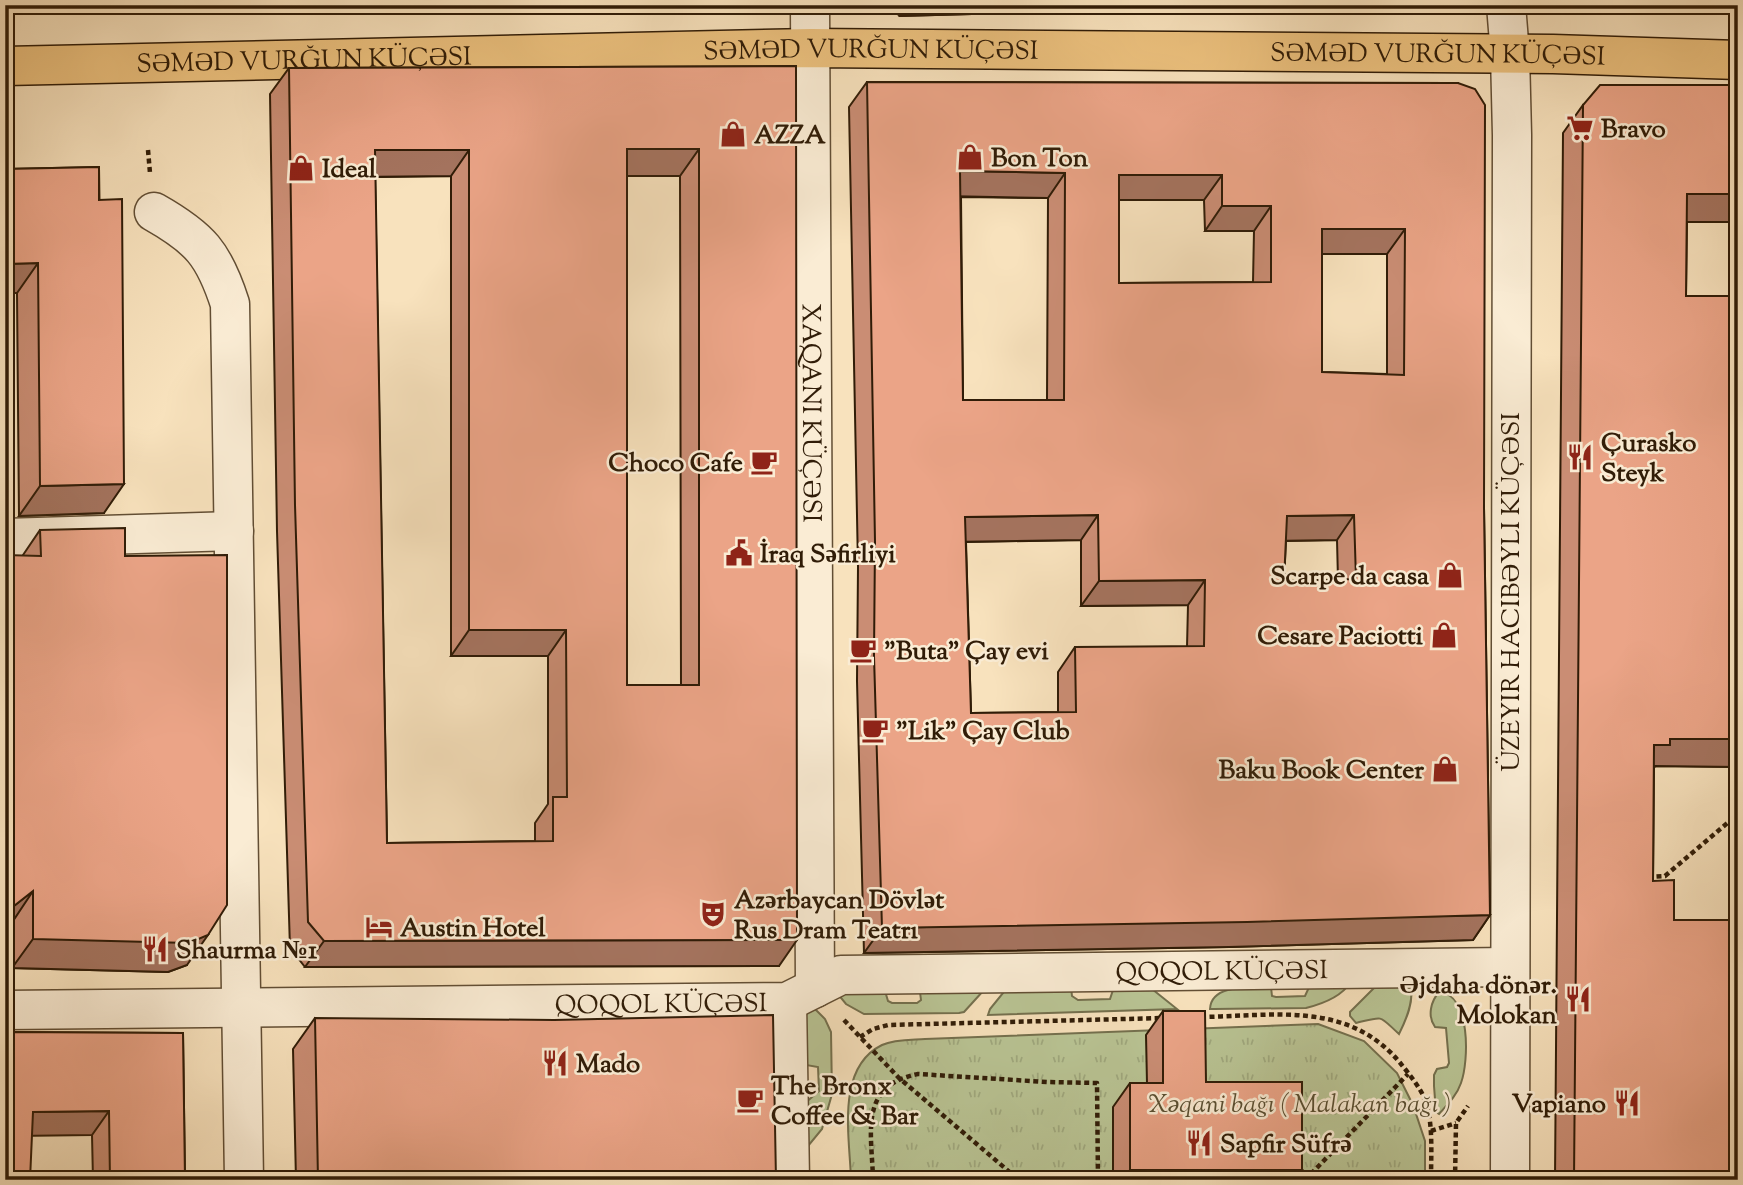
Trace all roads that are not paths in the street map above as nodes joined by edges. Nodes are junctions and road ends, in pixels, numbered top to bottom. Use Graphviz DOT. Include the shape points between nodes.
graph roads {
  1 [pos="810,5"];
  2 [pos="1506,5"];
  3 [pos="811,48"];
  4 [pos="1510,54"];
  5 [pos="1738,60"];
  6 [pos="5,66"];
  7 [pos="154,212"];
  8 [pos="234,531"];
  9 [pos="5,538"];
  10 [pos="1494,967"];
  11 [pos="801,995"];
  12 [pos="242,1009"];
  13 [pos="5,1010"];
  14 [pos="244,1180"];
  15 [pos="789,1180"];
  16 [pos="1510,1180"];
  1 -- 3 [label="street, XAQANI KÜÇƏSI"];
  2 -- 4 [label="street"];
  3 -- 4 [label="main road, SƏMƏD VURĞUN KÜÇƏSI"];
  3 -- 6 [label="main road, SƏMƏD VURĞUN KÜÇƏSI"];
  3 -- 11 [label="street, XAQANI KÜÇƏSI" via="814,703"];
  4 -- 5 [label="main road, SƏMƏD VURĞUN KÜÇƏSI"];
  4 -- 10 [label="street"];
  7 -- 8 [label="street" via="182,228 206,250 221,275 230,304"];
  8 -- 9 [label="street"];
  8 -- 12 [label="street"];
  10 -- 11 [label="street, QOQOL KÜÇƏSI" via="841,975"];
  10 -- 16 [label="street"];
  11 -- 12 [label="street, QOQOL KÜÇƏSI"];
  11 -- 15 [label="street, XAQANI KÜÇƏSI"];
  12 -- 13 [label="street, QOQOL KÜÇƏSI"];
  12 -- 14 [label="street"];
}
